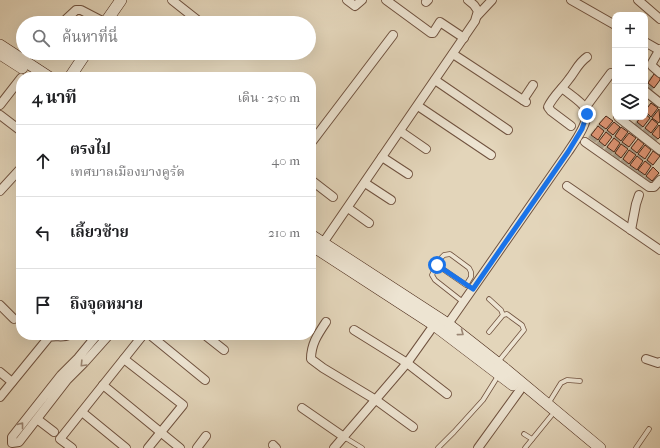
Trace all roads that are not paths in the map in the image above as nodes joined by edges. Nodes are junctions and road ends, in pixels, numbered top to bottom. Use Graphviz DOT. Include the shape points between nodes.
graph roads {
  1 [pos="121,0"];
  2 [pos="172,0"];
  3 [pos="347,0"];
  4 [pos="362,0"];
  5 [pos="386,0"];
  6 [pos="468,0"];
  7 [pos="492,0"];
  8 [pos="571,0"];
  9 [pos="638,0"];
  10 [pos="70,16"];
  11 [pos="92,16"];
  12 [pos="110,16"];
  13 [pos="192,16"];
  14 [pos="477,16"];
  15 [pos="660,19"];
  16 [pos="612,23"];
  17 [pos="393,35"];
  18 [pos="464,38"];
  19 [pos="648,43"];
  20 [pos="0,45"];
  21 [pos="660,49"];
  22 [pos="0,54"];
  23 [pos="453,54"];
  24 [pos="16,55"];
  25 [pos="587,57"];
  26 [pos="23,60"];
  27 [pos="81,60"];
  28 [pos="21,72"];
  29 [pos="41,72"];
  30 [pos="73,72"];
  31 [pos="611,73"];
  32 [pos="660,73"];
  33 [pos="435,80"];
  34 [pos="533,85"];
  35 [pos="16,87"];
  36 [pos="562,88"];
  37 [pos="648,93"];
  38 [pos="660,103"];
  39 [pos="0,105"];
  40 [pos="418,106"];
  41 [pos="585,108"];
  42 [pos="0,115"];
  43 [pos="622,120"];
  44 [pos="571,126"];
  45 [pos="16,128"];
  46 [pos="508,130"];
  47 [pos="400,132"];
  48 [pos="316,136"];
  49 [pos="585,142"];
  50 [pos="426,149"];
  51 [pos="660,150"];
  52 [pos="492,155"];
  53 [pos="382,157"];
  54 [pos="16,173"];
  55 [pos="408,174"];
  56 [pos="660,180"];
  57 [pos="365,183"];
  58 [pos="316,184"];
  59 [pos="567,186"];
  60 [pos="0,191"];
  61 [pos="639,195"];
  62 [pos="333,197"];
  63 [pos="391,200"];
  64 [pos="348,208"];
  65 [pos="369,223"];
  66 [pos="631,230"];
  67 [pos="318,246"];
  68 [pos="660,250"];
  69 [pos="437,265"];
  70 [pos="469,287"];
  71 [pos="489,299"];
  72 [pos="463,302"];
  73 [pos="0,305"];
  74 [pos="503,315"];
  75 [pos="14,319"];
  76 [pos="326,322"];
  77 [pos="441,324"];
  78 [pos="354,330"];
  79 [pos="489,332"];
  80 [pos="316,337"];
  81 [pos="47,340"];
  82 [pos="93,340"];
  83 [pos="96,340"];
  84 [pos="105,340"];
  85 [pos="140,340"];
  86 [pos="156,340"];
  87 [pos="211,340"];
  88 [pos="314,340"];
  89 [pos="99,347"];
  90 [pos="224,350"];
  91 [pos="646,358"];
  92 [pos="124,359"];
  93 [pos="660,362"];
  94 [pos="498,363"];
  95 [pos="406,364"];
  96 [pos="0,372"];
  97 [pos="499,374"];
  98 [pos="205,380"];
  99 [pos="12,382"];
  100 [pos="580,382"];
  101 [pos="103,385"];
  102 [pos="520,390"];
  103 [pos="447,394"];
  104 [pos="0,397"];
  105 [pos="376,400"];
  106 [pos="548,404"];
  107 [pos="302,408"];
  108 [pos="82,412"];
  109 [pos="551,416"];
  110 [pos="36,419"];
  111 [pos="412,427"];
  112 [pos="649,429"];
  113 [pos="54,432"];
  114 [pos="161,432"];
  115 [pos="524,434"];
  116 [pos="206,436"];
  117 [pos="344,437"];
  118 [pos="532,439"];
  119 [pos="10,446"];
  120 [pos="72,448"];
  121 [pos="126,448"];
  122 [pos="148,448"];
  123 [pos="180,448"];
  124 [pos="197,448"];
  125 [pos="334,448"];
  126 [pos="362,448"];
  127 [pos="438,448"];
  128 [pos="478,448"];
  129 [pos="525,448"];
  130 [pos="589,448"];
  131 [pos="600,448"];
  132 [pos="636,448"];
  1 -- 12 [label="street"];
  2 -- 13 [label="street"];
  3 -- 4 [label="street" via="355,6"];
  5 -- 18 [label="street" via="431,33 440,22"];
  6 -- 14 [label="street" via="478,11"];
  7 -- 14 [label="street"];
  8 -- 16 [label="street"];
  9 -- 15 [label="street"];
  10 -- 11 [label="street" via="76,10 81,10"];
  14 -- 18 [label="street"];
  17 -- 48 [label="street"];
  18 -- 23 [label="street"];
  19 -- 21 [label="street"];
  20 -- 24 [label="street"];
  21 -- 32 [label="street" via="652,66"];
  22 -- 28 [label="street"];
  23 -- 33 [label="street"];
  23 -- 34 [label="street" via="524,101"];
  25 -- 36 [label="street" via="582,60"];
  26 -- 29 [label="street"];
  27 -- 30 [label="street"];
  31 -- 41 [label="street"];
  33 -- 40 [label="street"];
  33 -- 46 [label="street"];
  35 -- 39 [label="street"];
  36 -- 41 [label="street"];
  36 -- 44 [label="street" via="548,107"];
  37 -- 38 [label="street"];
  40 -- 47 [label="street"];
  40 -- 52 [label="street"];
  41 -- 70 [label="street" via="587,114 582,129 568,152"];
  42 -- 45 [label="street"];
  43 -- 51 [label="street"];
  47 -- 50 [label="street"];
  47 -- 53 [label="street"];
  49 -- 56 [label="street" via="649,187"];
  53 -- 55 [label="street"];
  53 -- 57 [label="street"];
  54 -- 60 [label="street"];
  57 -- 63 [label="street"];
  57 -- 64 [label="street"];
  58 -- 62 [label="street"];
  59 -- 66 [label="street"];
  61 -- 66 [label="street"];
  64 -- 65 [label="street"];
  64 -- 67 [label="street"];
  66 -- 68 [label="street"];
  67 -- 77 [label="street"];
  69 -- 70 [label="lane"];
  69 -- 70 [label="lane" via="444,255 450,254 469,268"];
  69 -- 72 [label="lane" via="432,277"];
  70 -- 72 [label="street"];
  71 -- 74 [label="lane"];
  72 -- 77 [label="street"];
  73 -- 75 [label="street"];
  74 -- 79 [label="lane"];
  74 -- 94 [label="lane" via="507,314 522,325 524,330"];
  76 -- 80 [label="street"];
  77 -- 94 [label="street, one-way"];
  77 -- 95 [label="street"];
  77 -- 97 [label="street"];
  78 -- 95 [label="street"];
  81 -- 99 [label="street"];
  119 -- 82 [label="street, one-way" via="12,437 61,374"];
  83 -- 89 [label="street"];
  84 -- 89 [label="street"];
  85 -- 92 [label="street"];
  86 -- 98 [label="street"];
  87 -- 90 [label="street"];
  88 -- 105 [label="street" via="311,359"];
  89 -- 110 [label="street, one-way" via="67,380"];
  91 -- 93 [label="street"];
  92 -- 101 [label="street"];
  92 -- 114 [label="street" via="183,405"];
  94 -- 106 [label="street"];
  95 -- 103 [label="street"];
  95 -- 105 [label="street"];
  96 -- 99 [label="street"];
  97 -- 102 [label="street"];
  97 -- 127 [label="lane" via="483,400"];
  99 -- 104 [label="street"];
  100 -- 106 [label="lane" via="567,380 561,383"];
  101 -- 108 [label="street"];
  101 -- 114 [label="street"];
  102 -- 109 [label="street"];
  102 -- 128 [label="street"];
  105 -- 111 [label="street"];
  105 -- 117 [label="street"];
  106 -- 131 [label="street"];
  107 -- 117 [label="street"];
  108 -- 120 [label="street" via="60,439"];
  108 -- 121 [label="street"];
  109 -- 118 [label="lane"];
  109 -- 130 [label="street"];
  110 -- 113 [label="street"];
  110 -- 119 [label="street" via="19,442"];
  112 -- 132 [label="lane"];
  114 -- 122 [label="street"];
  114 -- 123 [label="street"];
  115 -- 118 [label="lane"];
  116 -- 124 [label="street"];
  117 -- 125 [label="street"];
  117 -- 126 [label="lane"];
  118 -- 129 [label="lane"];
}
